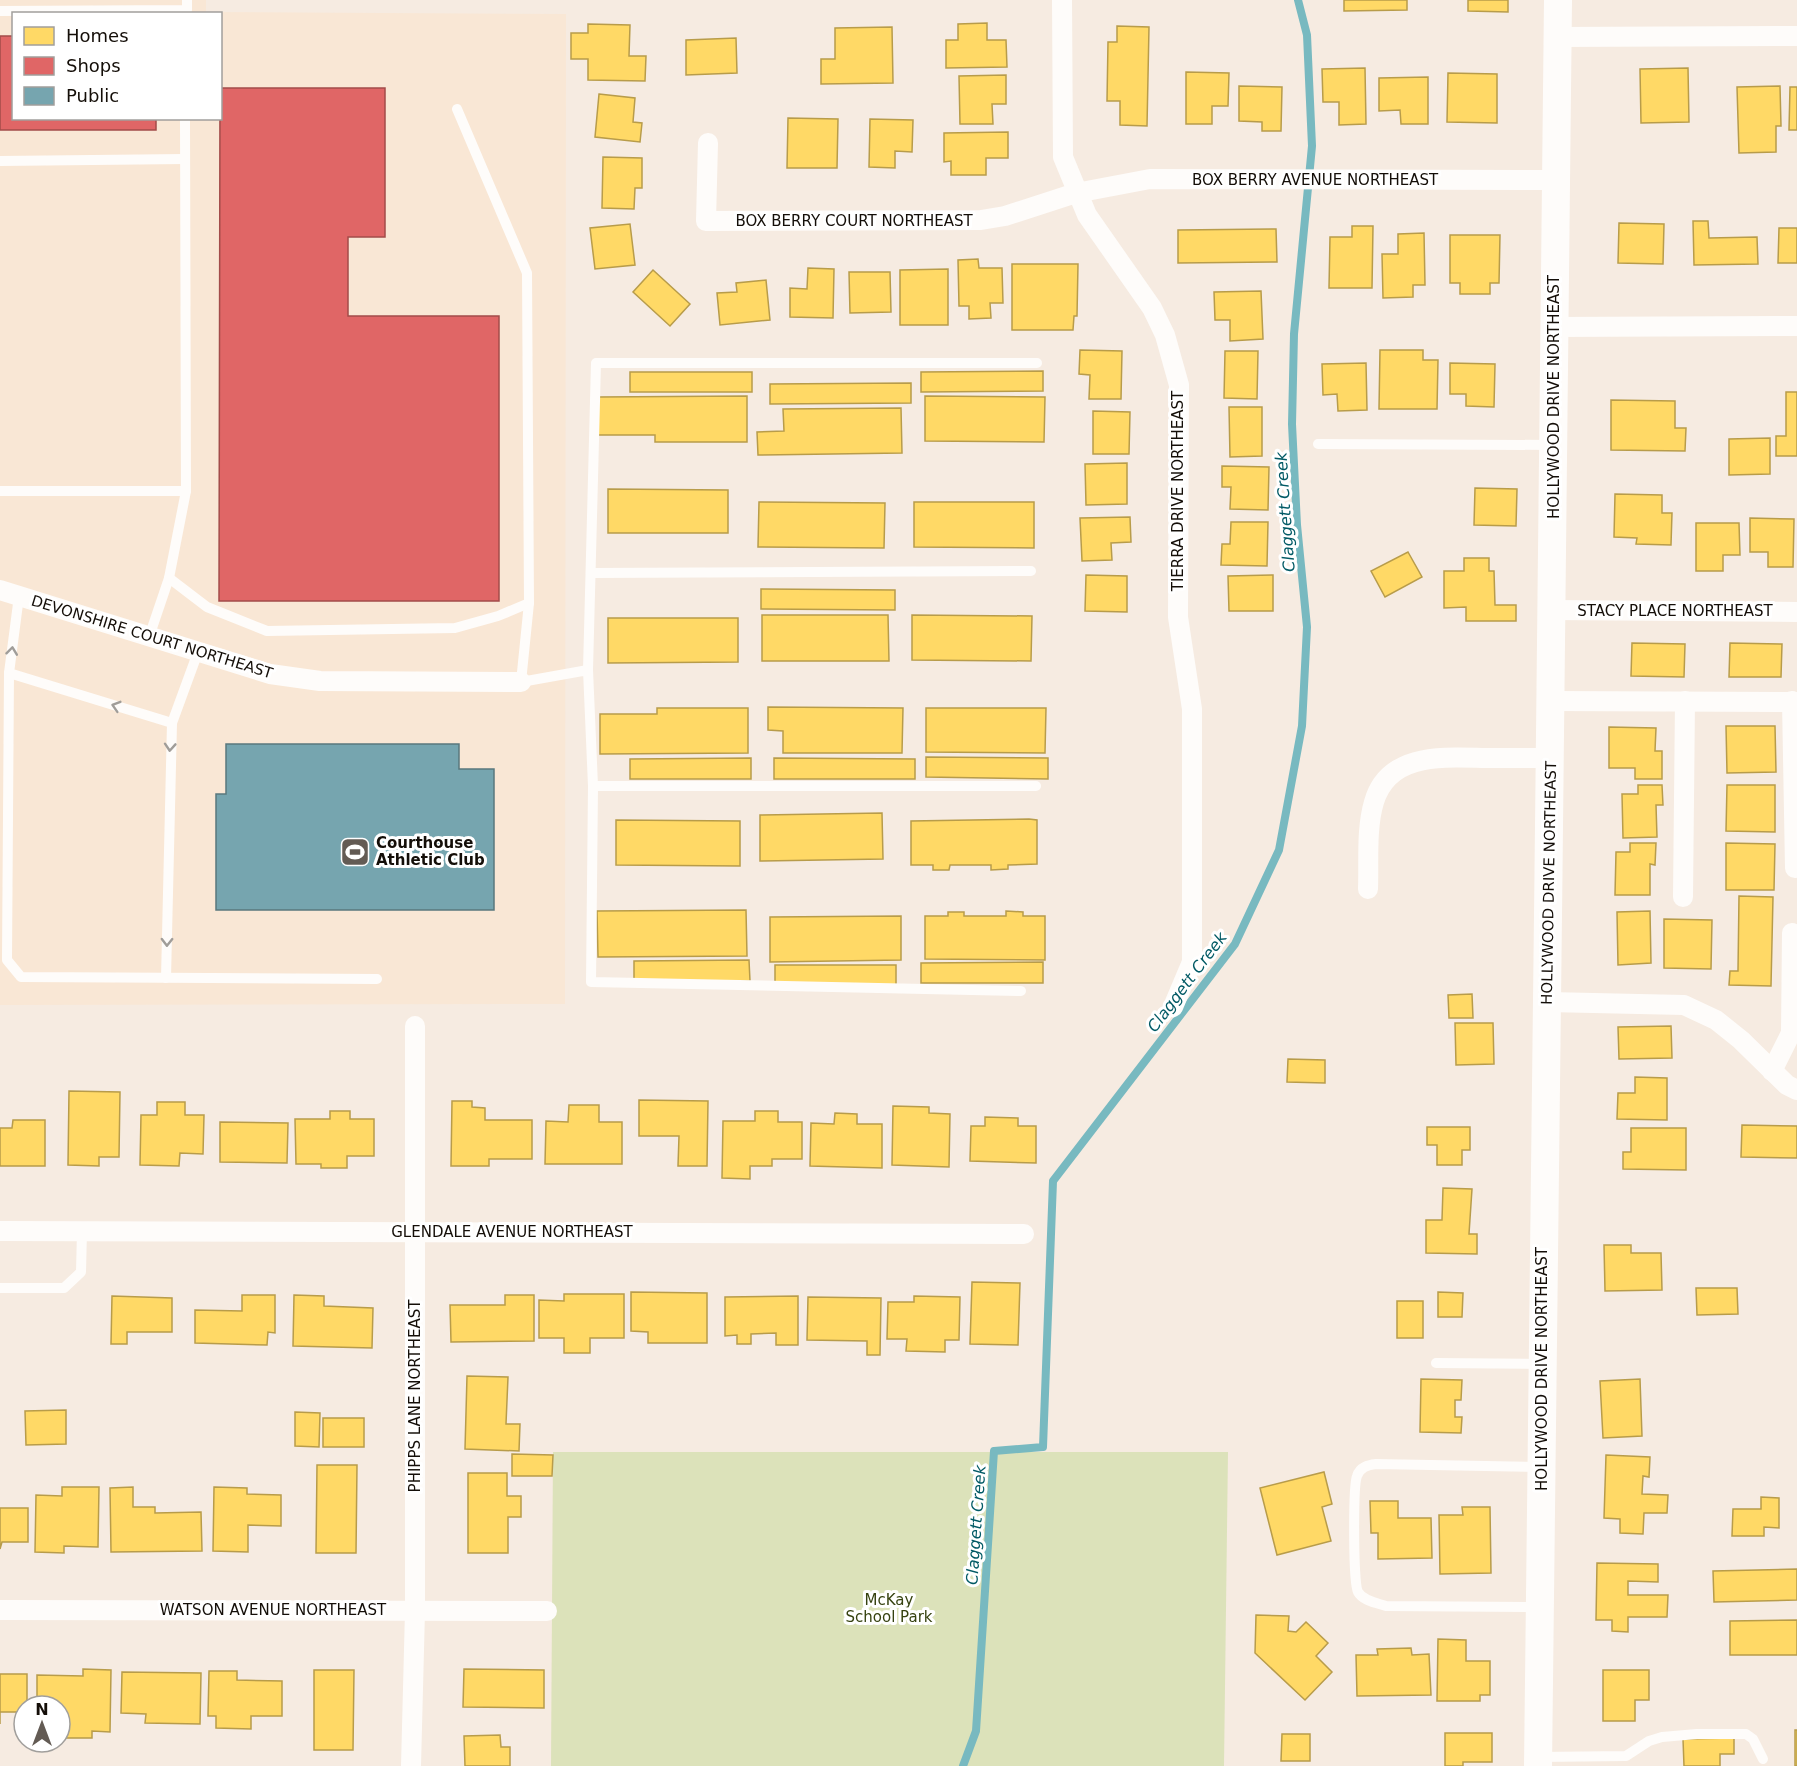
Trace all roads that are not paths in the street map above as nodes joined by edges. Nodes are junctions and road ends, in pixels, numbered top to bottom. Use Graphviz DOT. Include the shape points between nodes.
graph roads {
  1 [pos="187,0"];
  2 [pos="1062,0"];
  3 [pos="1558,0"];
  4 [pos="0,11"];
  5 [pos="1797,36"];
  6 [pos="1558,37"];
  7 [pos="457,109"];
  8 [pos="185,120"];
  9 [pos="708,143"];
  10 [pos="185,159"];
  11 [pos="0,161"];
  12 [pos="1555,180"];
  13 [pos="1076,193"];
  14 [pos="1797,326"];
  15 [pos="1554,327"];
  16 [pos="1037,363"];
  17 [pos="1318,444"];
  18 [pos="1554,445"];
  19 [pos="0,491"];
  20 [pos="186,491"];
  21 [pos="1031,571"];
  22 [pos="591,573"];
  23 [pos="169,578"];
  24 [pos="9,593"];
  25 [pos="529,603"];
  26 [pos="1552,610"];
  27 [pos="1797,612"];
  28 [pos="148,637"];
  29 [pos="198,652"];
  30 [pos="588,670"];
  31 [pos="9,673"];
  32 [pos="521,681"];
  33 [pos="1552,701"];
  34 [pos="1685,702"];
  35 [pos="1794,702"];
  36 [pos="172,723"];
  37 [pos="1551,758"];
  38 [pos="593,786"];
  39 [pos="1036,786"];
  40 [pos="1795,868"];
  41 [pos="1368,889"];
  42 [pos="1683,897"];
  43 [pos="1792,933"];
  44 [pos="166,978"];
  45 [pos="377,979"];
  46 [pos="1021,992"];
  47 [pos="1548,1002"];
  48 [pos="1173,1006"];
  49 [pos="416,1026"];
  50 [pos="1772,1071"];
  51 [pos="1797,1090"];
  52 [pos="0,1231"];
  53 [pos="82,1231"];
  54 [pos="416,1232"];
  55 [pos="1024,1234"];
  56 [pos="0,1288"];
  57 [pos="1436,1363"];
  58 [pos="1540,1364"];
  59 [pos="1541,1467"];
  60 [pos="1539,1607"];
  61 [pos="0,1610"];
  62 [pos="415,1611"];
  63 [pos="547,1611"];
  64 [pos="1763,1759"];
  65 [pos="1538,1761"];
  66 [pos="411,1766"];
  1 -- 4 [label="lane" via="187,10"];
  2 -- 13 [label="street, TIERRA DRIVE NORTHEAST" via="1062,157"];
  3 -- 6 [label="street, HOLLYWOOD DRIVE NORTHEAST"];
  5 -- 6 [label="street"];
  6 -- 12 [label="street, HOLLYWOOD DRIVE NORTHEAST"];
  7 -- 25 [label="lane" via="528,273"];
  8 -- 10 [label="lane"];
  9 -- 13 [label="street, BOX BERRY COURT NORTHEAST" via="706,221 981,220"];
  10 -- 11 [label="lane"];
  10 -- 20 [label="lane"];
  12 -- 13 [label="street, BOX BERRY AVENUE NORTHEAST" via="1150,180"];
  12 -- 15 [label="street, HOLLYWOOD DRIVE NORTHEAST"];
  13 -- 48 [label="street, TIERRA DRIVE NORTHEAST" via="1103,240 1152,308 1174,361 1179,386 1178,618 1192,709 1192,962"];
  14 -- 15 [label="street"];
  15 -- 18 [label="street, HOLLYWOOD DRIVE NORTHEAST"];
  16 -- 22 [label="lane" via="596,363"];
  17 -- 18 [label="lane"];
  18 -- 26 [label="street, HOLLYWOOD DRIVE NORTHEAST"];
  19 -- 20 [label="lane"];
  20 -- 23 [label="lane"];
  21 -- 22 [label="lane"];
  22 -- 30 [label="lane"];
  23 -- 25 [label="lane" via="207,607 267,631 454,628"];
  23 -- 28 [label="lane"];
  24 -- 28 [label="street, DEVONSHIRE COURT NORTHEAST"];
  31 -- 24 [label="lane, one-way"];
  25 -- 32 [label="lane"];
  26 -- 27 [label="street, STACY PLACE NORTHEAST"];
  26 -- 33 [label="street, HOLLYWOOD DRIVE NORTHEAST"];
  28 -- 29 [label="street, DEVONSHIRE COURT NORTHEAST"];
  29 -- 32 [label="street, DEVONSHIRE COURT NORTHEAST" via="270,674 320,681"];
  29 -- 36 [label="lane"];
  30 -- 32 [label="lane"];
  30 -- 38 [label="lane"];
  36 -- 31 [label="lane, one-way"];
  31 -- 44 [label="lane" via="7,960 21,977"];
  33 -- 34 [label="street"];
  33 -- 37 [label="street, HOLLYWOOD DRIVE NORTHEAST"];
  34 -- 35 [label="street"];
  34 -- 42 [label="street"];
  35 -- 40 [label="street"];
  36 -- 44 [label="lane, one-way"];
  37 -- 41 [label="street" via="1435,757 1415,761 1390,775 1374,801"];
  37 -- 47 [label="street, HOLLYWOOD DRIVE NORTHEAST"];
  38 -- 39 [label="lane"];
  38 -- 46 [label="lane" via="591,982"];
  43 -- 50 [label="street" via="1791,1033"];
  44 -- 45 [label="lane"];
  47 -- 50 [label="street" via="1684,1005 1716,1020"];
  47 -- 58 [label="street, HOLLYWOOD DRIVE NORTHEAST"];
  49 -- 54 [label="street, PHIPPS LANE NORTHEAST"];
  50 -- 51 [label="street"];
  52 -- 53 [label="street, GLENDALE AVENUE NORTHEAST"];
  53 -- 54 [label="street, GLENDALE AVENUE NORTHEAST"];
  53 -- 56 [label="lane" via="81,1272 64,1288"];
  54 -- 55 [label="street, GLENDALE AVENUE NORTHEAST"];
  54 -- 62 [label="street, PHIPPS LANE NORTHEAST"];
  57 -- 58 [label="lane"];
  58 -- 59 [label="street, HOLLYWOOD DRIVE NORTHEAST"];
  59 -- 60 [label="street, HOLLYWOOD DRIVE NORTHEAST"];
  59 -- 60 [label="lane" via="1365,1466 1357,1476 1354,1576 1356,1591 1362,1598 1386,1606"];
  60 -- 65 [label="street, HOLLYWOOD DRIVE NORTHEAST"];
  61 -- 62 [label="street, WATSON AVENUE NORTHEAST"];
  62 -- 63 [label="street, WATSON AVENUE NORTHEAST"];
  62 -- 66 [label="street, PHIPPS LANE NORTHEAST"];
  64 -- 65 [label="lane" via="1753,1738 1746,1734 1662,1737 1626,1756"];
}
